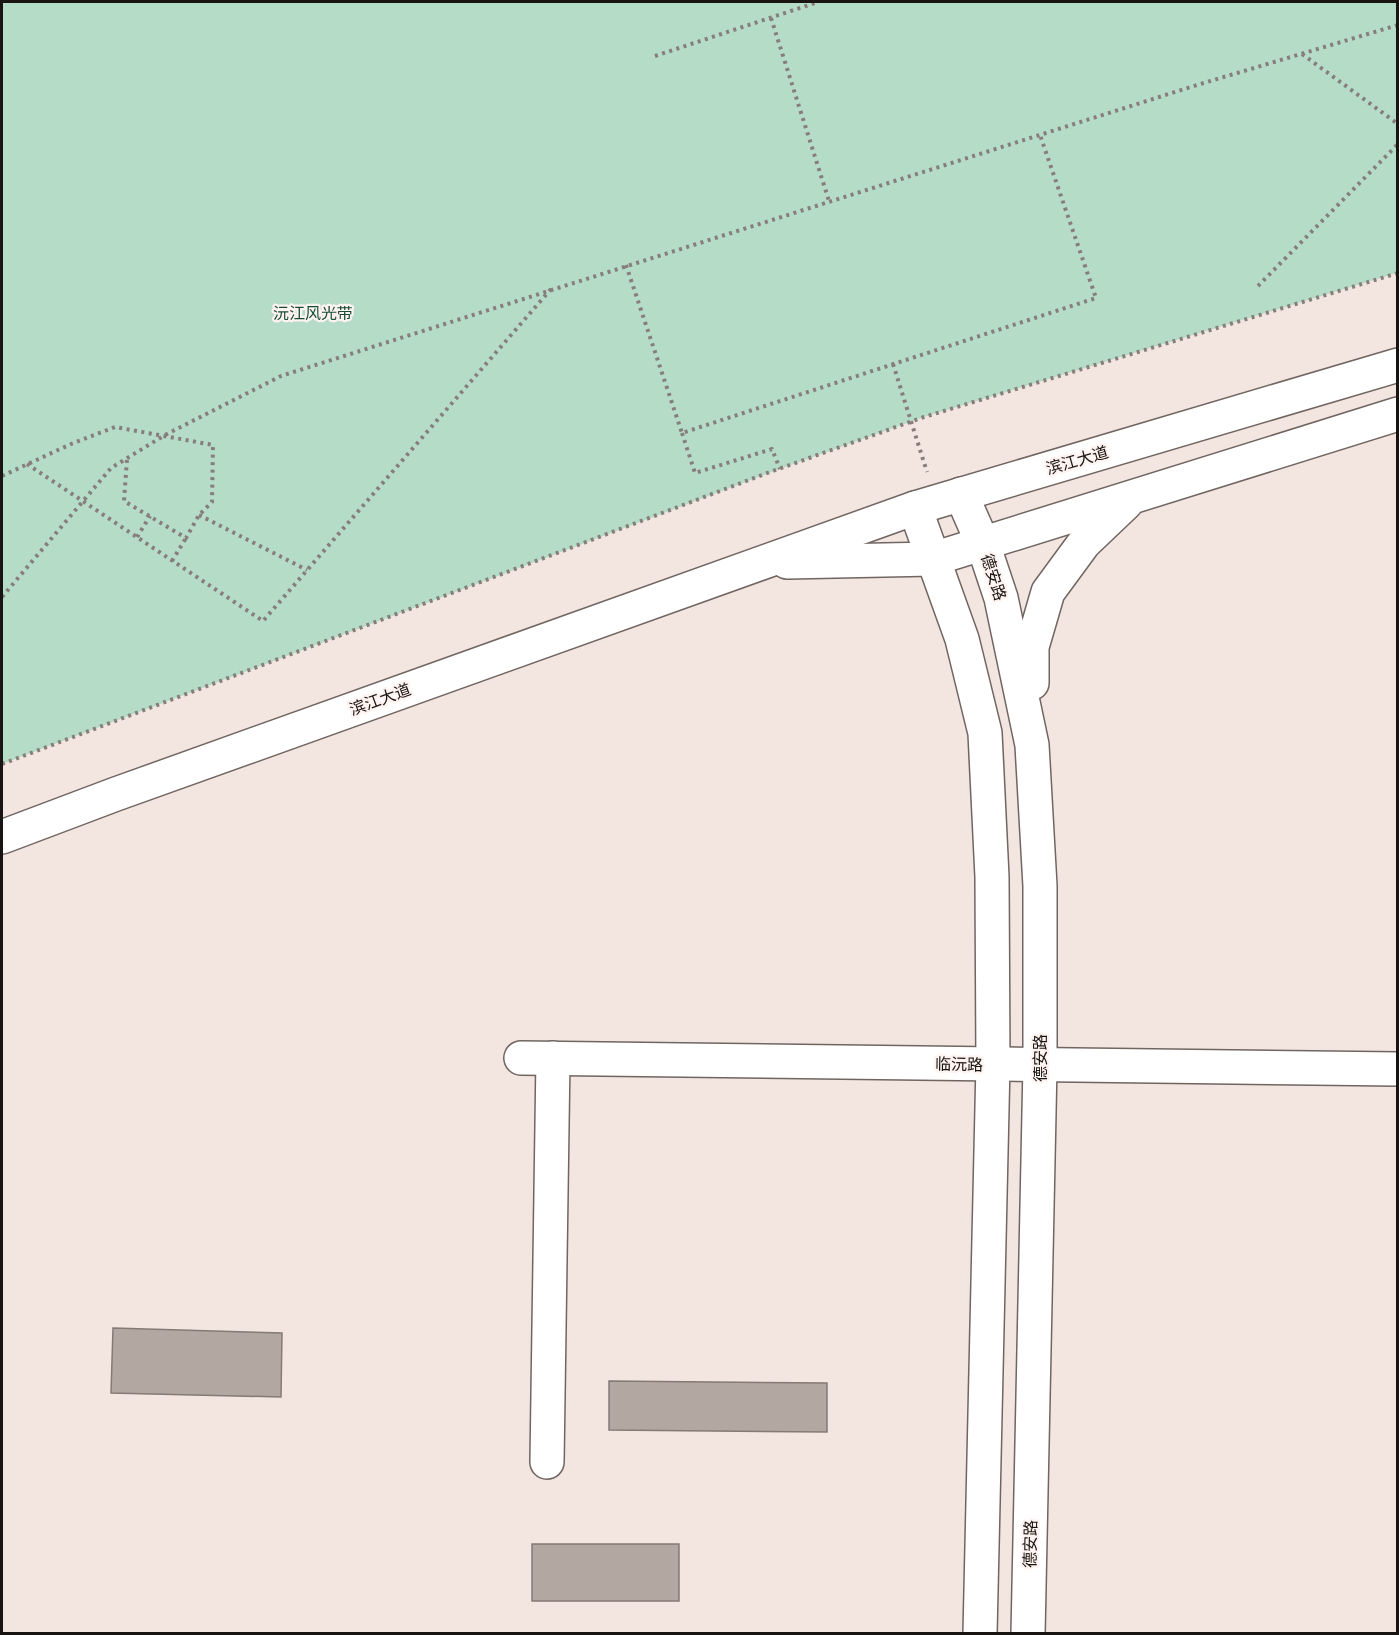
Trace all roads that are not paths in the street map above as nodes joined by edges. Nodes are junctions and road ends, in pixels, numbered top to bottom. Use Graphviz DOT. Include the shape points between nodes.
graph roads {
  1 [pos="1398,365"];
  2 [pos="1398,414"];
  3 [pos="1132,497"];
  4 [pos="937,501"];
  5 [pos="983,544"];
  6 [pos="933,559"];
  7 [pos="759,563"];
  8 [pos="1032,745"];
  9 [pos="2,837"];
  10 [pos="993,1064"];
  11 [pos="1040,1065"];
  12 [pos="1398,1069"];
  13 [pos="547,1462"];
  14 [pos="980,1634"];
  15 [pos="1028,1634"];
  1 -- 4 [label="street, 滨江大道"];
  2 -- 3 [label="street, 滨江大道"];
  3 -- 5 [label="street, 滨江大道"];
  3 -- 8 [label="street" via="1084,543 1048,592 1032,647"];
  4 -- 5 [label="street, 德安路"];
  4 -- 6 [label="street"];
  4 -- 7 [label="street, 滨江大道"];
  5 -- 6 [label="street, 滨江大道"];
  5 -- 8 [label="street, 德安路" via="1002,598"];
  6 -- 7 [label="street, 滨江大道"];
  6 -- 10 [label="street" via="962,639 985,733 992,877"];
  7 -- 9 [label="street, 滨江大道"];
  8 -- 11 [label="street, 德安路" via="1040,886"];
  10 -- 11 [label="street, 临沅路"];
  10 -- 13 [label="street, 临沅路" via="537,1058"];
  10 -- 14 [label="street"];
  11 -- 12 [label="street, 临沅路"];
  11 -- 15 [label="street, 德安路"];
}
